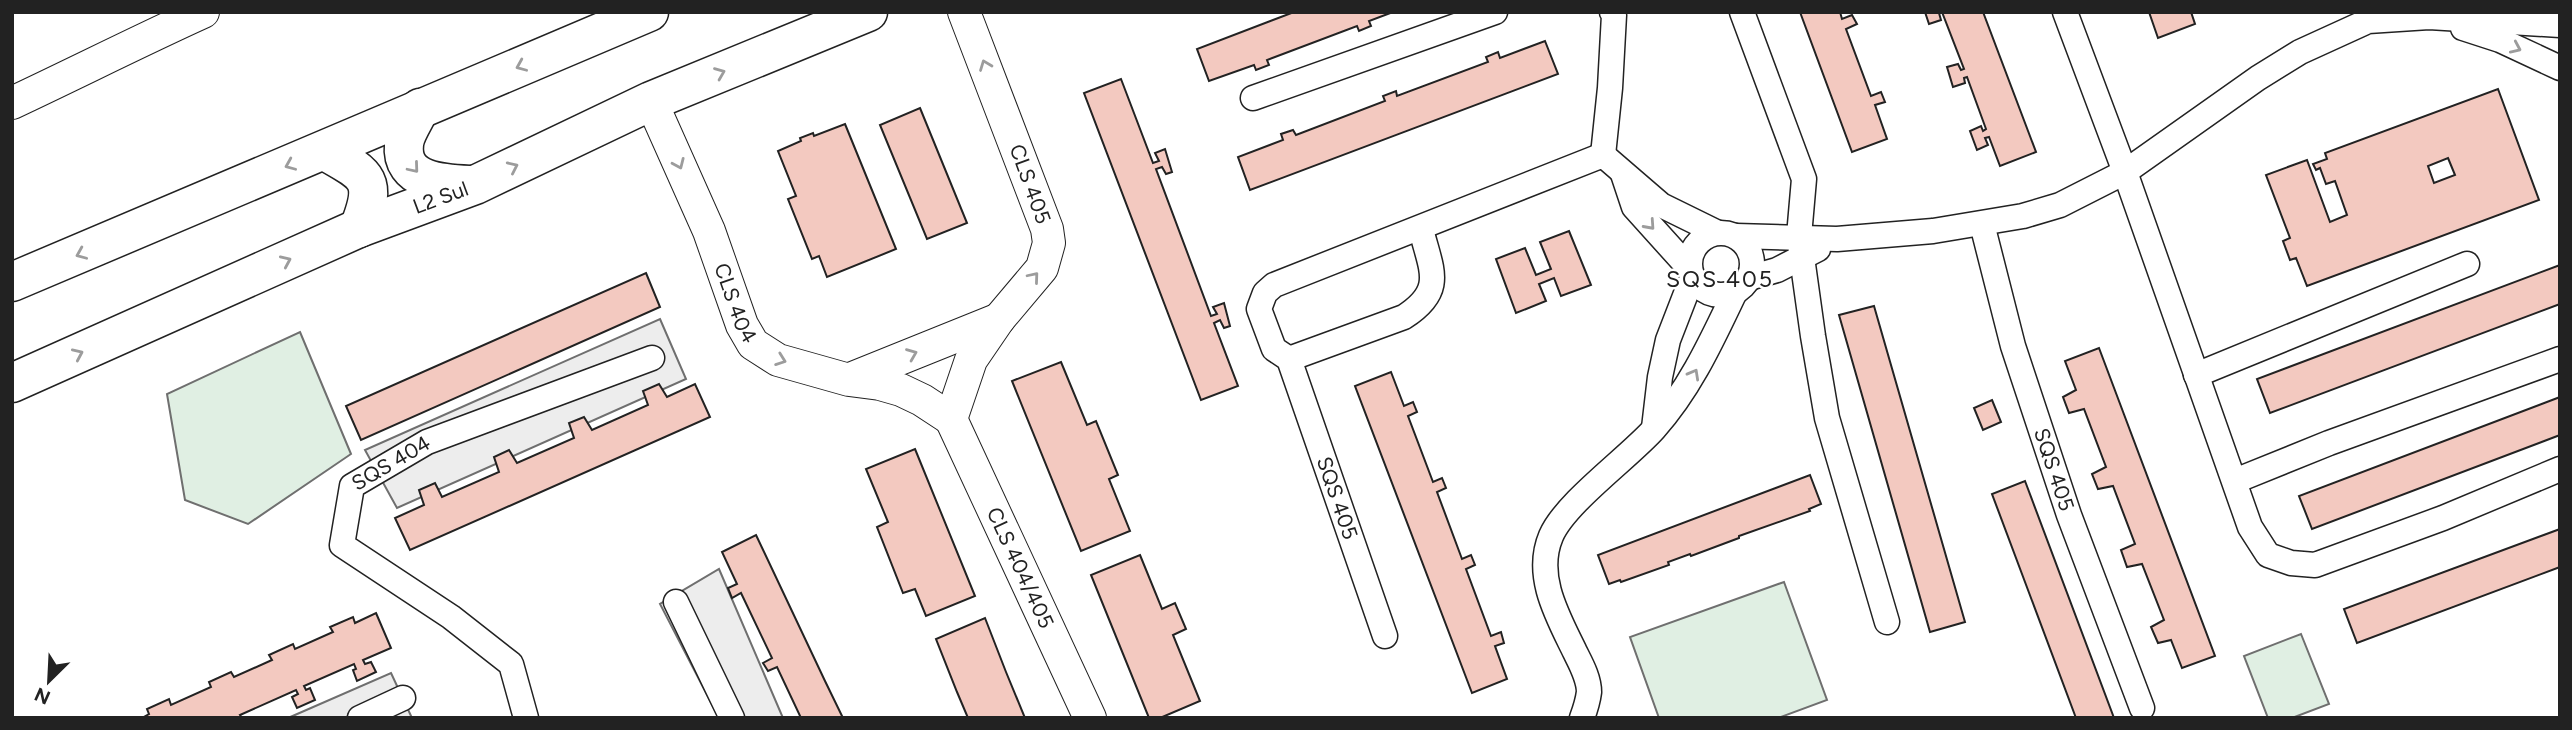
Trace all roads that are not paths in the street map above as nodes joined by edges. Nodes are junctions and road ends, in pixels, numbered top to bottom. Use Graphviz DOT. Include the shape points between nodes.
graph roads {
  1 [pos="203,12"];
  2 [pos="649,12"];
  3 [pos="868,12"];
  4 [pos="964,12"];
  5 [pos="1495,12"];
  6 [pos="1612,12"];
  7 [pos="1742,12"];
  8 [pos="2065,12"];
  9 [pos="2366,17"];
  10 [pos="2429,17"];
  11 [pos="2560,25"];
  12 [pos="2560,68"];
  13 [pos="1253,98"];
  14 [pos="651,102"];
  15 [pos="12,103"];
  16 [pos="420,108"];
  17 [pos="325,151"];
  18 [pos="1603,155"];
  19 [pos="2126,172"];
  20 [pos="1623,174"];
  21 [pos="475,185"];
  22 [pos="1982,224"];
  23 [pos="359,229"];
  24 [pos="1421,229"];
  25 [pos="1726,234"];
  26 [pos="1802,246"];
  27 [pos="2467,264"];
  28 [pos="1691,273"];
  29 [pos="12,282"];
  30 [pos="1742,285"];
  31 [pos="999,319"];
  32 [pos="653,358"];
  33 [pos="1289,359"];
  34 [pos="2560,359"];
  35 [pos="2196,375"];
  36 [pos="849,380"];
  37 [pos="12,383"];
  38 [pos="951,419"];
  39 [pos="1654,429"];
  40 [pos="2560,469"];
  41 [pos="2235,481"];
  42 [pos="677,601"];
  43 [pos="1887,622"];
  44 [pos="1385,636"];
  45 [pos="403,698"];
  46 [pos="2142,708"];
  47 [pos="360,718"];
  48 [pos="526,718"];
  49 [pos="732,718"];
  50 [pos="1090,718"];
  51 [pos="1582,718"];
  1 -- 15 [label="street"];
  2 -- 16 [label="main road, one-way"];
  14 -- 3 [label="main road, L2 Sul, one-way"];
  31 -- 4 [label="street, CLS 405, one-way" via="1042,268 1048,236"];
  5 -- 13 [label="street"];
  6 -- 18 [label="street"];
  7 -- 26 [label="street" via="1804,179"];
  8 -- 19 [label="street"];
  9 -- 10 [label="street"];
  9 -- 19 [label="street" via="2258,78"];
  10 -- 11 [label="street"];
  10 -- 12 [label="street, one-way" via="2500,40"];
  21 -- 14 [label="main road, L2 Sul, one-way"];
  14 -- 36 [label="street, CLS 404, one-way" via="753,344 778,360"];
  16 -- 17 [label="main road"];
  16 -- 21 [label="main road, one-way" via="404,143 413,172 442,184"];
  17 -- 23 [label="main road" via="357,169 365,179 370,193"];
  17 -- 29 [label="main road, one-way"];
  18 -- 20 [label="street"];
  18 -- 24 [label="street, SQS 405"];
  19 -- 22 [label="street" via="2060,205"];
  19 -- 35 [label="street"];
  20 -- 25 [label="street" via="1661,205"];
  20 -- 28 [label="street, one-way" via="1634,207"];
  21 -- 23 [label="main road, L2 Sul"];
  22 -- 26 [label="street"];
  22 -- 46 [label="street, SQS 405" via="2018,359 2069,515"];
  37 -- 23 [label="main road, L2 Sul, one-way"];
  24 -- 33 [label="street" via="1433,281 1419,308"];
  24 -- 33 [label="street, SQS 405" via="1274,285 1265,293 1259,309 1270,341"];
  25 -- 26 [label="street"];
  25 -- 28 [label="street" via="1707,235 1693,248"];
  25 -- 30 [label="street" via="1749,250 1752,260"];
  26 -- 30 [label="street" via="1777,270"];
  26 -- 43 [label="street" via="1827,418"];
  27 -- 35 [label="street"];
  28 -- 30 [label="street" via="1698,286 1716,295"];
  28 -- 39 [label="street" via="1668,341"];
  39 -- 30 [label="street, one-way" via="1686,388"];
  36 -- 31 [label="street, one-way"];
  31 -- 38 [label="street, CLS 405" via="971,360"];
  32 -- 48 [label="street, SQS 404" via="427,442 352,486 342,545 451,617 511,664"];
  33 -- 44 [label="street, SQS 405"];
  34 -- 41 [label="street"];
  35 -- 41 [label="street"];
  36 -- 38 [label="street, CLS 404" via="901,390"];
  38 -- 50 [label="street, CLS 404/405"];
  39 -- 51 [label="street" via="1568,512 1551,535 1546,554 1545,575 1553,606 1586,673 1589,692"];
  40 -- 41 [label="street" via="2315,565 2268,555 2250,527"];
  42 -- 49 [label="street"];
  45 -- 47 [label="street"];
}
